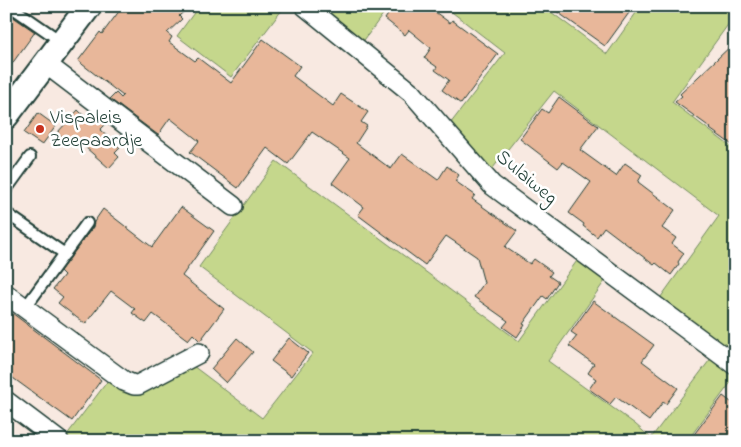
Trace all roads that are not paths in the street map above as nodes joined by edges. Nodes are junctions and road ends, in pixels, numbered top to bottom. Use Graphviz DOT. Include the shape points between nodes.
graph roads {
  1 [pos="10,6"];
  2 [pos="89,6"];
  3 [pos="305,6"];
  4 [pos="62,42"];
  5 [pos="46,64"];
  6 [pos="6,116"];
  7 [pos="30,158"];
  8 [pos="6,190"];
  9 [pos="233,206"];
  10 [pos="6,213"];
  11 [pos="87,224"];
  12 [pos="65,254"];
  13 [pos="6,294"];
  14 [pos="25,308"];
  15 [pos="199,353"];
  16 [pos="735,365"];
  17 [pos="6,401"];
  18 [pos="59,441"];
  1 -- 4 [label="lane"];
  2 -- 4 [label="street"];
  3 -- 16 [label="street, Sulaiweg" via="412,93 492,185"];
  4 -- 5 [label="street"];
  5 -- 6 [label="street"];
  5 -- 9 [label="street"];
  7 -- 8 [label="lane"];
  10 -- 12 [label="lane"];
  11 -- 12 [label="lane"];
  12 -- 14 [label="lane"];
  13 -- 14 [label="street"];
  14 -- 15 [label="street" via="124,382 134,385"];
  17 -- 18 [label="street"];
}
